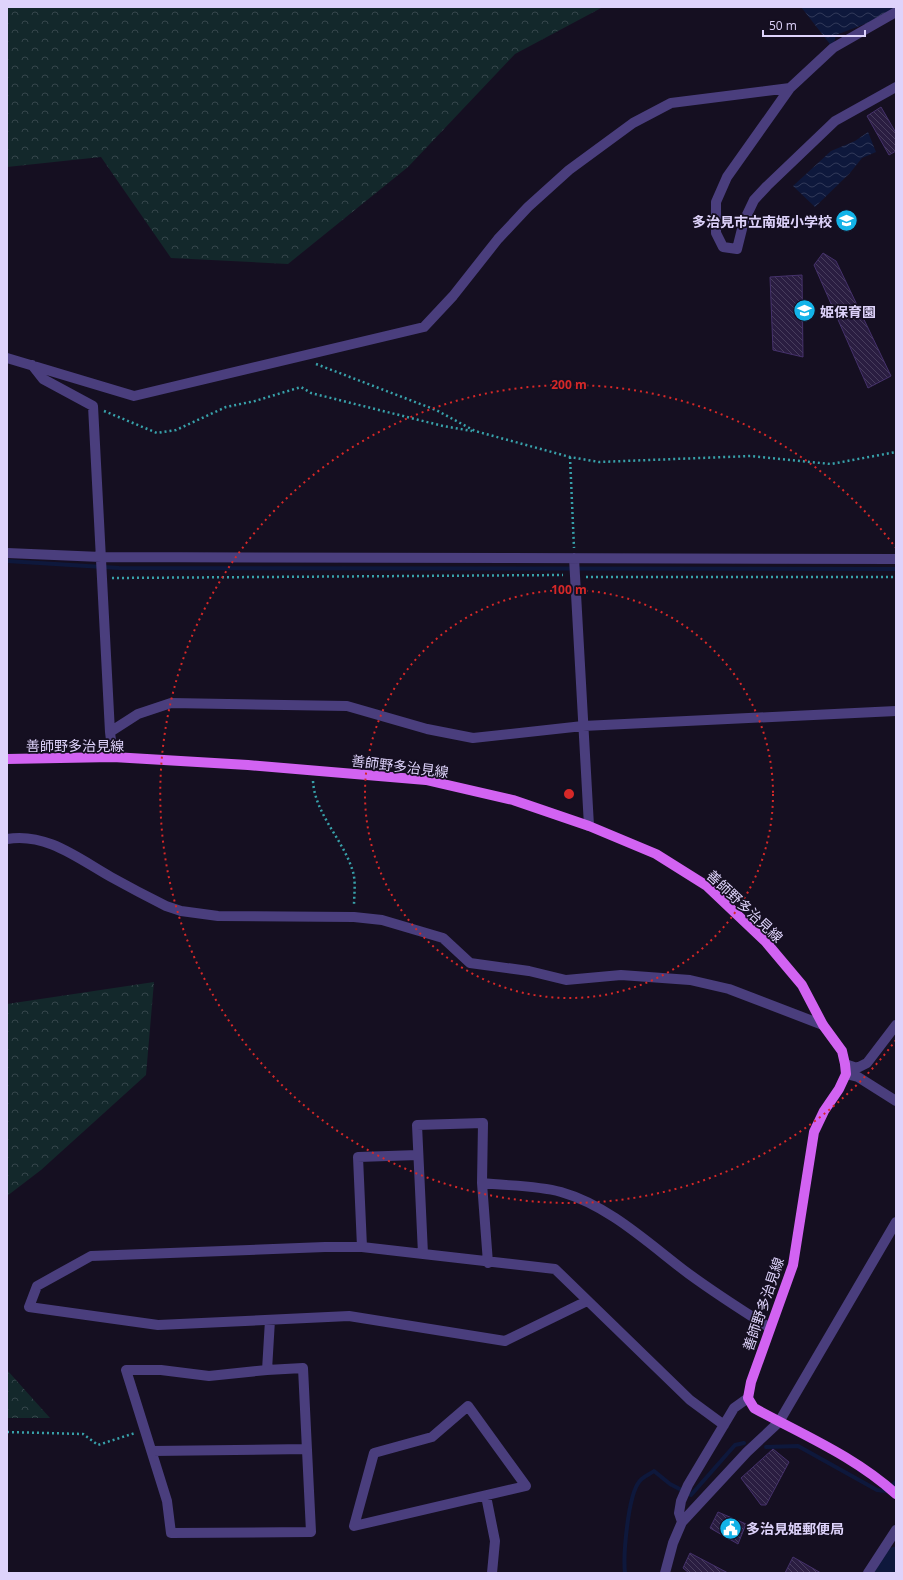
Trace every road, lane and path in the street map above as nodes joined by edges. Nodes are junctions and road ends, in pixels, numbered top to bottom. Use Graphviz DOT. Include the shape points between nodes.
graph roads {
  1 [pos="896,12"];
  2 [pos="896,87"];
  3 [pos="790,88"];
  4 [pos="303,356"];
  5 [pos="7,358"];
  6 [pos="32,365"];
  7 [pos="93,406"];
  8 [pos="475,431"];
  9 [pos="896,452"];
  10 [pos="570,457"];
  11 [pos="7,553"];
  12 [pos="101,558"];
  13 [pos="574,558"];
  14 [pos="896,559"];
  15 [pos="575,576"];
  16 [pos="896,576"];
  17 [pos="102,577"];
  18 [pos="896,711"];
  19 [pos="582,726"];
  20 [pos="110,732"];
  21 [pos="114,757"];
  22 [pos="7,759"];
  23 [pos="313,770"];
  24 [pos="589,826"];
  25 [pos="7,839"];
  26 [pos="354,917"];
  27 [pos="896,1025"];
  28 [pos="824,1026"];
  29 [pos="845,1069"];
  30 [pos="896,1101"];
  31 [pos="418,1155"];
  32 [pos="482,1183"];
  33 [pos="896,1222"];
  34 [pos="362,1248"];
  35 [pos="423,1254"];
  36 [pos="488,1263"];
  37 [pos="587,1301"];
  38 [pos="270,1320"];
  39 [pos="770,1328"];
  40 [pos="267,1370"];
  41 [pos="748,1398"];
  42 [pos="779,1422"];
  43 [pos="724,1425"];
  44 [pos="145,1430"];
  45 [pos="7,1432"];
  46 [pos="307,1449"];
  47 [pos="152,1451"];
  48 [pos="896,1494"];
  49 [pos="486,1496"];
  50 [pos="682,1522"];
  51 [pos="896,1530"];
  52 [pos="492,1573"];
  53 [pos="665,1573"];
  54 [pos="868,1573"];
  1 -- 3 [label="street" via="833,48"];
  2 -- 3 [label="street" via="835,122 754,200 744,221 737,249 723,247 716,233 716,202 727,177"];
  3 -- 4 [label="street" via="671,103 633,123 568,170 528,207 424,327"];
  4 -- 6 [label="street" via="134,396"];
  4 -- 8 [label="path" via="308,361 436,410"];
  5 -- 6 [label="street"];
  6 -- 7 [label="street" via="43,379"];
  7 -- 8 [label="path" via="157,433 176,430 226,407 301,387 311,393 443,426"];
  7 -- 12 [label="street"];
  8 -- 10 [label="path"];
  9 -- 10 [label="path" via="831,464 751,456 599,462"];
  10 -- 13 [label="path"];
  11 -- 12 [label="street"];
  12 -- 13 [label="street"];
  12 -- 17 [label="street"];
  13 -- 14 [label="street"];
  13 -- 15 [label="street"];
  15 -- 16 [label="path"];
  15 -- 17 [label="path"];
  15 -- 19 [label="street"];
  17 -- 20 [label="street"];
  18 -- 19 [label="street"];
  19 -- 20 [label="street" via="473,738 346,706 171,703 138,714"];
  19 -- 24 [label="street"];
  20 -- 21 [label="street"];
  21 -- 22 [label="main road, 善師野多治見線"];
  21 -- 23 [label="main road, 善師野多治見線"];
  23 -- 24 [label="main road, 善師野多治見線" via="426,780 513,800"];
  23 -- 26 [label="path" via="314,792 321,812 347,855 354,874"];
  24 -- 28 [label="main road, 善師野多治見線" via="656,854 706,886 766,942 802,985"];
  25 -- 26 [label="street" via="36,840 63,848 166,906 181,911 218,916"];
  26 -- 28 [label="street" via="382,920 443,938 470,963 528,971 566,980 621,975 690,980 729,989"];
  27 -- 29 [label="street" via="867,1063 857,1068"];
  28 -- 29 [label="main road, 善師野多治見線" via="842,1051"];
  29 -- 30 [label="street"];
  29 -- 39 [label="main road, 善師野多治見線" via="838,1089 814,1132 793,1265"];
  31 -- 32 [label="street" via="417,1125 483,1123"];
  31 -- 34 [label="street" via="358,1157"];
  31 -- 35 [label="street"];
  32 -- 36 [label="street"];
  32 -- 39 [label="street" via="562,1192 592,1205 610,1215 707,1288"];
  33 -- 42 [label="street"];
  34 -- 35 [label="street"];
  34 -- 38 [label="street" via="91,1256 37,1286 29,1307 158,1325"];
  35 -- 36 [label="street"];
  36 -- 37 [label="street" via="555,1269"];
  37 -- 38 [label="street" via="505,1342 349,1316"];
  37 -- 43 [label="street" via="690,1400"];
  38 -- 40 [label="street"];
  39 -- 41 [label="main road, 善師野多治見線"];
  40 -- 44 [label="street" via="209,1376 161,1370 126,1370"];
  40 -- 46 [label="street" via="303,1368"];
  41 -- 42 [label="main road" via="754,1408"];
  41 -- 43 [label="street" via="734,1408"];
  42 -- 48 [label="main road" via="846,1456 878,1477"];
  42 -- 50 [label="street" via="747,1452"];
  43 -- 50 [label="street" via="681,1501 679,1513"];
  44 -- 45 [label="path" via="98,1445 83,1434"];
  44 -- 47 [label="street"];
  46 -- 47 [label="street"];
  46 -- 47 [label="street" via="311,1532 171,1533 167,1501"];
  49 -- 49 [label="street" via="526,1486 468,1406 432,1437 374,1453 354,1526"];
  49 -- 52 [label="street" via="495,1541"];
  50 -- 53 [label="street" via="672,1542"];
  51 -- 54 [label="street"];
}
